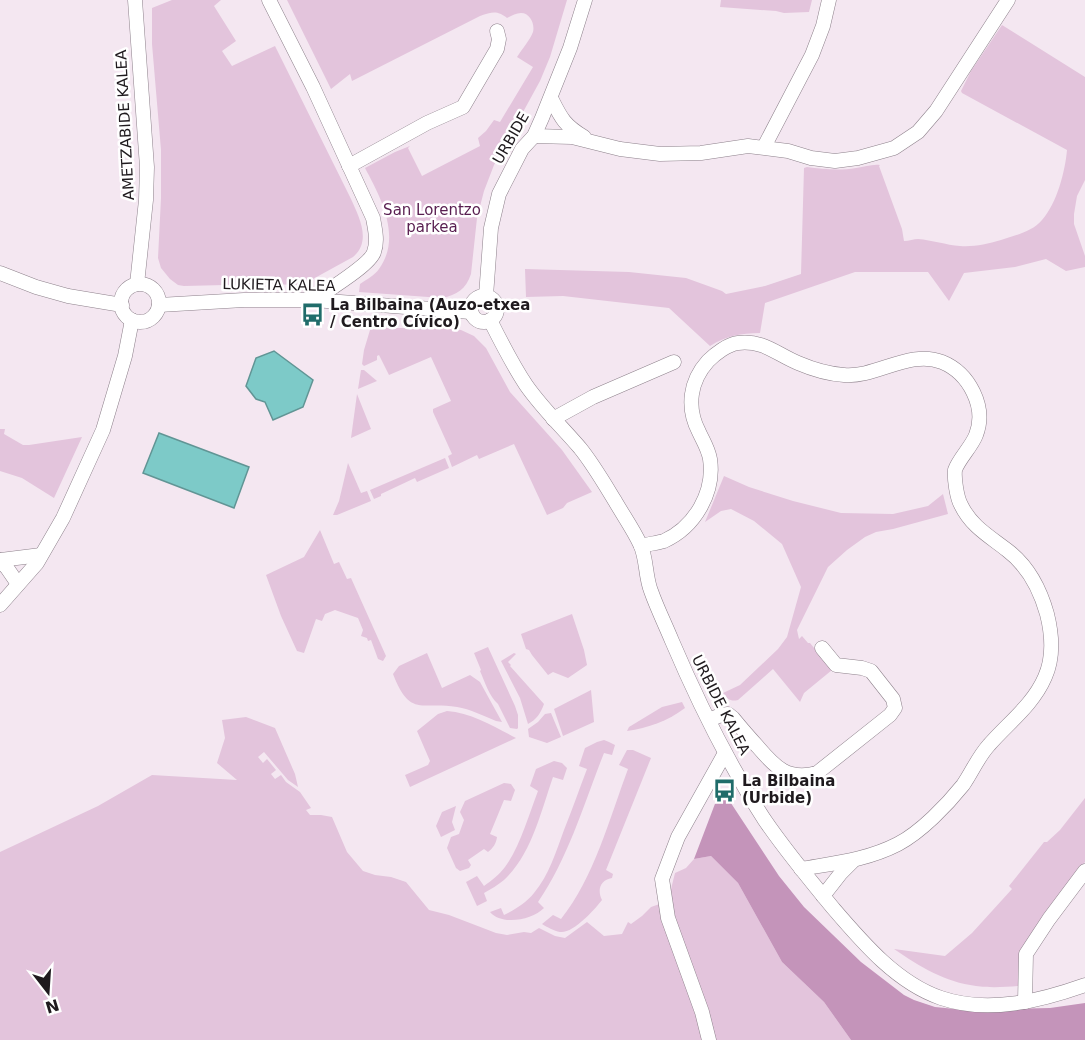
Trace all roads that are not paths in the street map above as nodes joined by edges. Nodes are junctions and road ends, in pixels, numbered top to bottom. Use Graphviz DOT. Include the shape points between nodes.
graph roads {
  1 [pos="135,0"];
  2 [pos="269,0"];
  3 [pos="585,0"];
  4 [pos="829,0"];
  5 [pos="1008,0"];
  6 [pos="497,31"];
  7 [pos="550,98"];
  8 [pos="542,118"];
  9 [pos="563,121"];
  10 [pos="534,136"];
  11 [pos="553,136"];
  12 [pos="591,142"];
  13 [pos="764,147"];
  14 [pos="349,166"];
  15 [pos="0,273"];
  16 [pos="137,284"];
  17 [pos="486,296"];
  18 [pos="314,300"];
  19 [pos="122,305"];
  20 [pos="159,305"];
  21 [pos="471,312"];
  22 [pos="132,320"];
  23 [pos="490,320"];
  24 [pos="674,362"];
  25 [pos="553,419"];
  26 [pos="641,546"];
  27 [pos="41,555"];
  28 [pos="0,560"];
  29 [pos="0,577"];
  30 [pos="18,584"];
  31 [pos="0,605"];
  32 [pos="822,648"];
  33 [pos="709,720"];
  34 [pos="725,753"];
  35 [pos="853,861"];
  36 [pos="801,869"];
  37 [pos="1085,871"];
  38 [pos="823,896"];
  39 [pos="1085,985"];
  40 [pos="1025,1002"];
  41 [pos="709,1040"];
  1 -- 16 [label="street, AMETZABIDE KALEA" via="147,167"];
  2 -- 14 [label="street"];
  3 -- 7 [label="street, URBIDE"];
  4 -- 13 [label="street" via="812,55"];
  5 -- 13 [label="street" via="936,111 918,132 894,148 835,161"];
  6 -- 14 [label="street" via="497,49 463,107"];
  7 -- 8 [label="street, URBIDE"];
  7 -- 9 [label="street"];
  8 -- 9 [label="street"];
  8 -- 10 [label="street, URBIDE"];
  8 -- 11 [label="street"];
  9 -- 12 [label="street"];
  10 -- 11 [label="street"];
  10 -- 17 [label="street, URBIDE" via="522,150 499,194 491,228"];
  11 -- 12 [label="street"];
  12 -- 13 [label="street" via="660,154"];
  14 -- 18 [label="street" via="373,218 374,253 366,264"];
  15 -- 19 [label="street" via="68,296"];
  16 -- 19 [label="street" via="127,290"];
  16 -- 20 [label="street" via="153,289"];
  17 -- 21 [label="street" via="471,303"];
  17 -- 23 [label="street" via="497,309"];
  18 -- 20 [label="street, LUKIETA KALEA"];
  18 -- 21 [label="street, LUKIETA KALEA"];
  19 -- 22 [label="street"];
  20 -- 22 [label="street" via="150,320"];
  21 -- 23 [label="street" via="478,321"];
  22 -- 27 [label="street" via="103,430 63,518"];
  23 -- 25 [label="street, URBIDE KALEA" via="526,386"];
  24 -- 25 [label="street"];
  25 -- 26 [label="street, URBIDE KALEA" via="602,480"];
  26 -- 33 [label="street, URBIDE KALEA" via="650,589"];
  26 -- 35 [label="street" via="664,541 687,526 702,506 709,485 710,461 697,429 692,390 698,372 732,344 760,344 796,362 844,375 859,375 902,362 941,361 973,390 980,417 976,435 955,470 957,497 970,520 1021,563 1038,588 1052,640 1049,666 1021,713 983,751 963,784 932,820 900,843"];
  27 -- 28 [label="street"];
  27 -- 30 [label="street"];
  28 -- 30 [label="street"];
  29 -- 30 [label="street"];
  30 -- 31 [label="street"];
  32 -- 33 [label="street" via="836,665 871,671 895,708 817,773 798,776 774,766 728,714"];
  33 -- 34 [label="street, URBIDE KALEA"];
  34 -- 36 [label="street, URBIDE KALEA" via="765,820"];
  34 -- 41 [label="street" via="678,837 662,879 669,918"];
  35 -- 36 [label="street"];
  35 -- 38 [label="street"];
  36 -- 38 [label="street, URBIDE KALEA"];
  37 -- 40 [label="street" via="1026,954"];
  38 -- 40 [label="street, URBIDE KALEA" via="877,955 918,987 966,1004"];
  39 -- 40 [label="street, URBIDE KALEA"];
}
